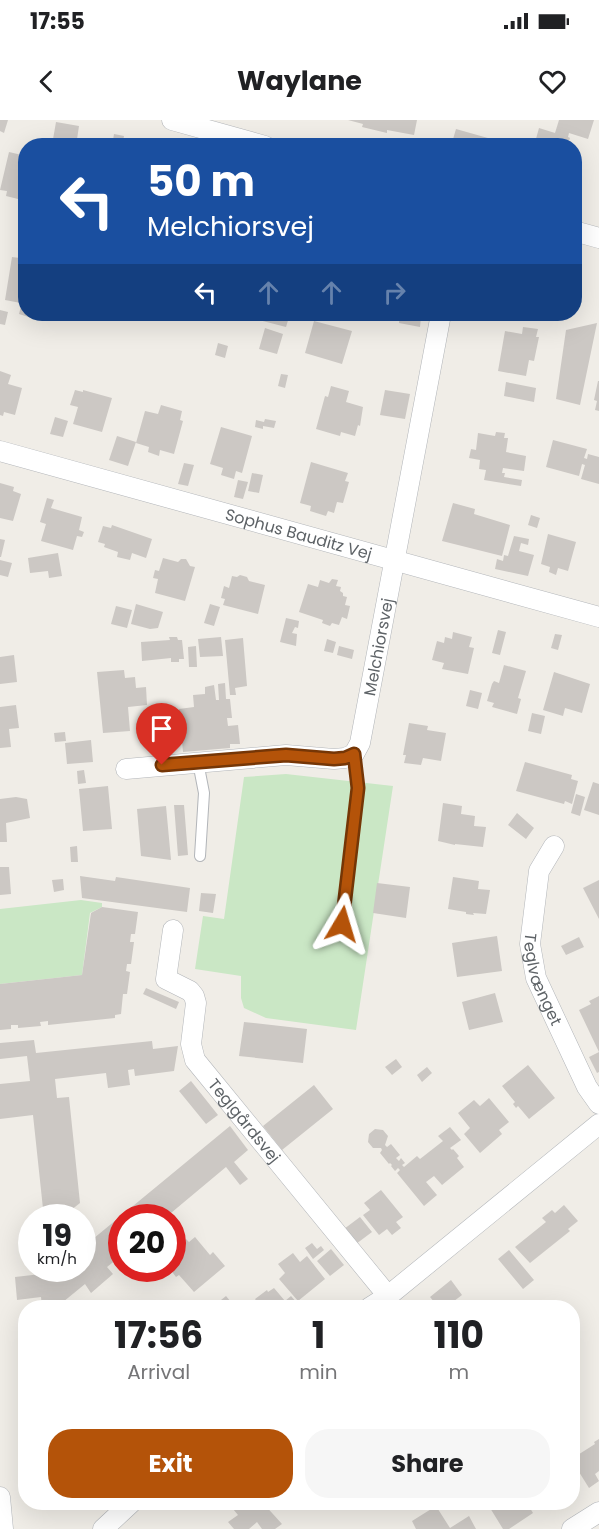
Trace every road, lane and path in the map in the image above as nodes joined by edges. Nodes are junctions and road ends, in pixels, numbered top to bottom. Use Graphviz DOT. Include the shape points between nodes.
graph roads {
  1 [pos="172,120"];
  2 [pos="236,138"];
  3 [pos="582,233"];
  4 [pos="599,238"];
  5 [pos="440,321"];
  6 [pos="0,451"];
  7 [pos="394,560"];
  8 [pos="599,618"];
  9 [pos="354,754"];
  10 [pos="198,762"];
  11 [pos="126,769"];
  12 [pos="554,846"];
  13 [pos="200,856"];
  14 [pos="342,924"];
  15 [pos="173,930"];
  16 [pos="599,1104"];
  17 [pos="599,1124"];
  18 [pos="388,1296"];
  19 [pos="382,1300"];
  20 [pos="123,1510"];
  21 [pos="599,1512"];
  22 [pos="103,1529"];
  23 [pos="572,1529"];
  1 -- 2 [label="street"];
  3 -- 4 [label="street"];
  5 -- 7 [label="street, Melchiorsvej"];
  6 -- 7 [label="street, Sophus Bauditz Vej"];
  7 -- 8 [label="street, Sophus Bauditz Vej"];
  7 -- 9 [label="street, Melchiorsvej" via="360,743"];
  9 -- 10 [label="street" via="334,759 286,755"];
  9 -- 14 [label="lane" via="358,788"];
  10 -- 11 [label="street"];
  10 -- 13 [label="lane" via="204,792"];
  12 -- 16 [label="street, Teglvænget" via="539,871 530,944 536,978 587,1087"];
  15 -- 18 [label="street, Teglgårdsvej" via="166,979 194,996 191,1044 195,1060"];
  17 -- 18 [label="street"];
  18 -- 19 [label="street"];
  20 -- 22 [label="street"];
  21 -- 23 [label="street"];
}
